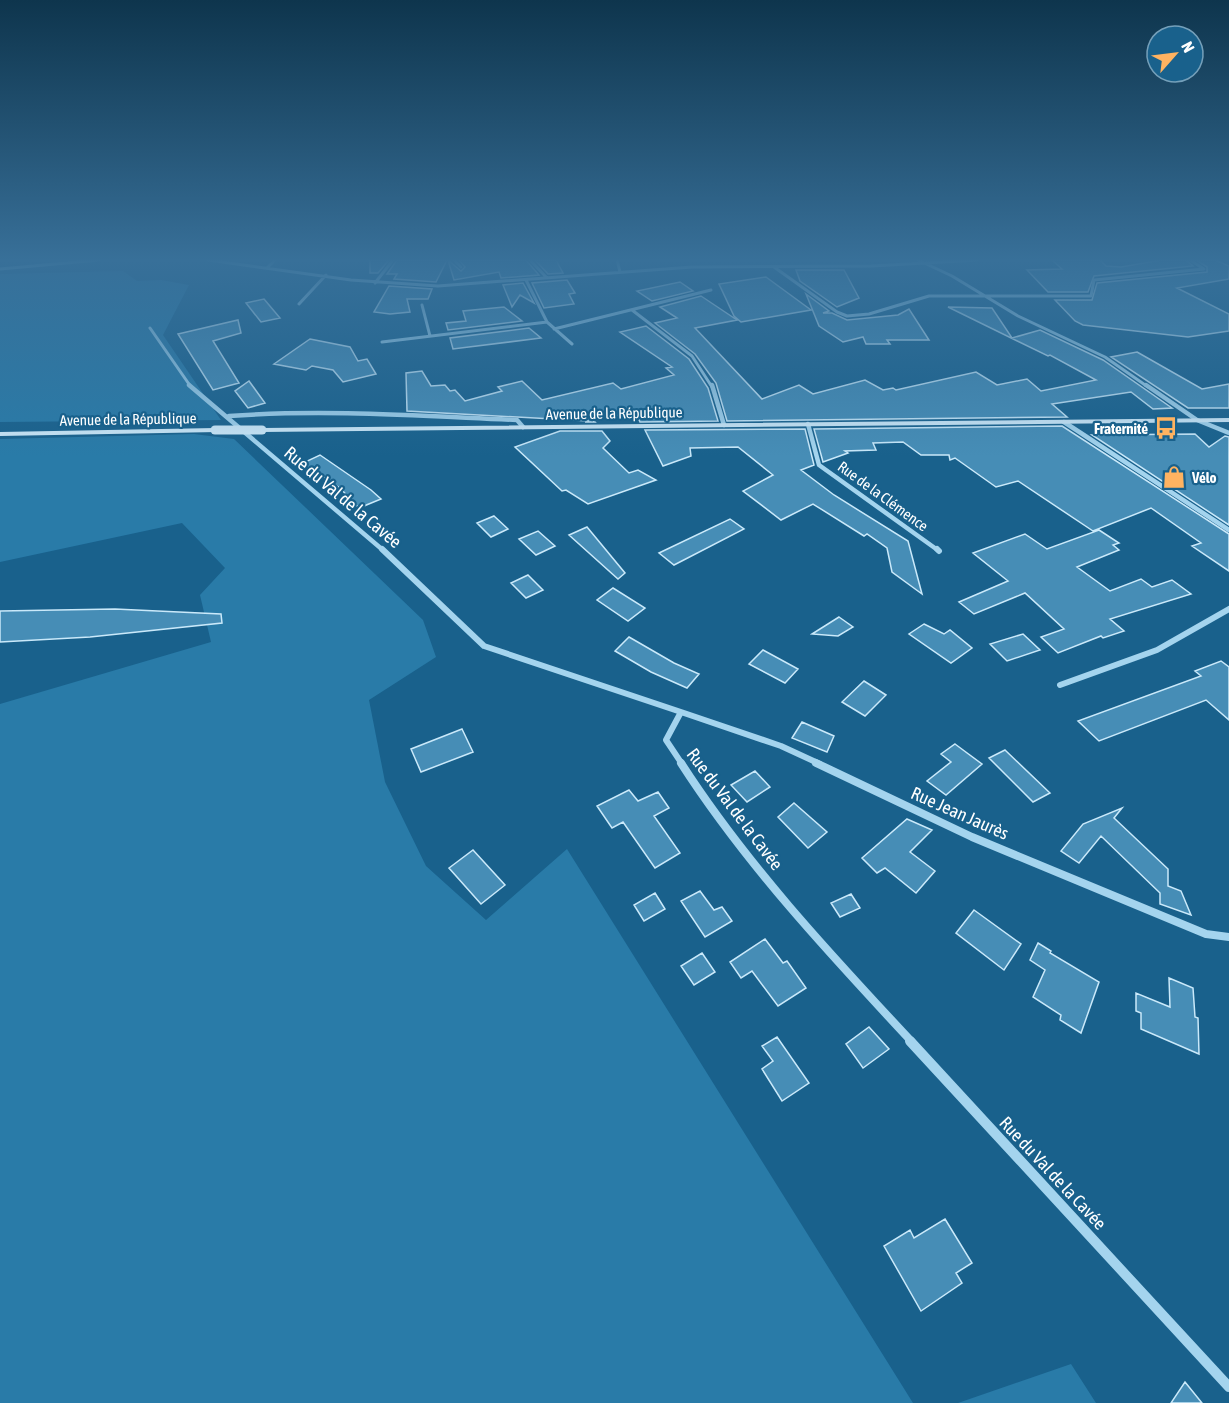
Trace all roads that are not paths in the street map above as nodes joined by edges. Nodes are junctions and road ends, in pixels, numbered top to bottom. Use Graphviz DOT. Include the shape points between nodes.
graph roads {
  1 [pos="427,325"];
  2 [pos="518,325"];
  3 [pos="551,325"];
  4 [pos="569,325"];
  5 [pos="654,325"];
  6 [pos="1040,325"];
  7 [pos="150,328"];
  8 [pos="555,329"];
  9 [pos="430,336"];
  10 [pos="382,342"];
  11 [pos="572,344"];
  12 [pos="229,416"];
  13 [pos="1197,420"];
  14 [pos="1229,420"];
  15 [pos="1064,422"];
  16 [pos="808,424"];
  17 [pos="724,425"];
  18 [pos="523,427"];
  19 [pos="1229,433"];
  20 [pos="0,434"];
  21 [pos="1229,530"];
  22 [pos="939,551"];
  23 [pos="1229,609"];
  24 [pos="1059,685"];
  25 [pos="681,712"];
  26 [pos="1229,937"];
  27 [pos="1229,1388"];
  1 -- 9 [label="street"];
  2 -- 9 [label="street"];
  3 -- 8 [label="street"];
  4 -- 8 [label="street"];
  5 -- 17 [label="street" via="696,357 705,369 717,394"];
  6 -- 13 [label="street" via="1105,357"];
  7 -- 12 [label="street, Rue du Val de la Cavée" via="176,370 200,395"];
  8 -- 11 [label="street"];
  9 -- 10 [label="street"];
  12 -- 18 [label="street" via="391,414 517,420"];
  12 -- 25 [label="street, Rue du Val de la Cavée" via="246,436 390,556 484,646"];
  13 -- 14 [label="main road, Avenue de la République"];
  13 -- 15 [label="main road, Avenue de la République"];
  13 -- 19 [label="street"];
  15 -- 16 [label="main road, Avenue de la République"];
  15 -- 21 [label="street"];
  16 -- 17 [label="main road, Avenue de la République"];
  16 -- 22 [label="street, Rue de la Clémence" via="819,465"];
  17 -- 18 [label="main road, Avenue de la République"];
  18 -- 20 [label="main road, Avenue de la République, bridge"];
  23 -- 24 [label="street" via="1157,650"];
  25 -- 26 [label="street, Rue Jean Jaurès" via="781,746 972,837 1206,934"];
  25 -- 27 [label="street, Rue du Val de la Cavée" via="666,740 699,791 812,933"];
}
